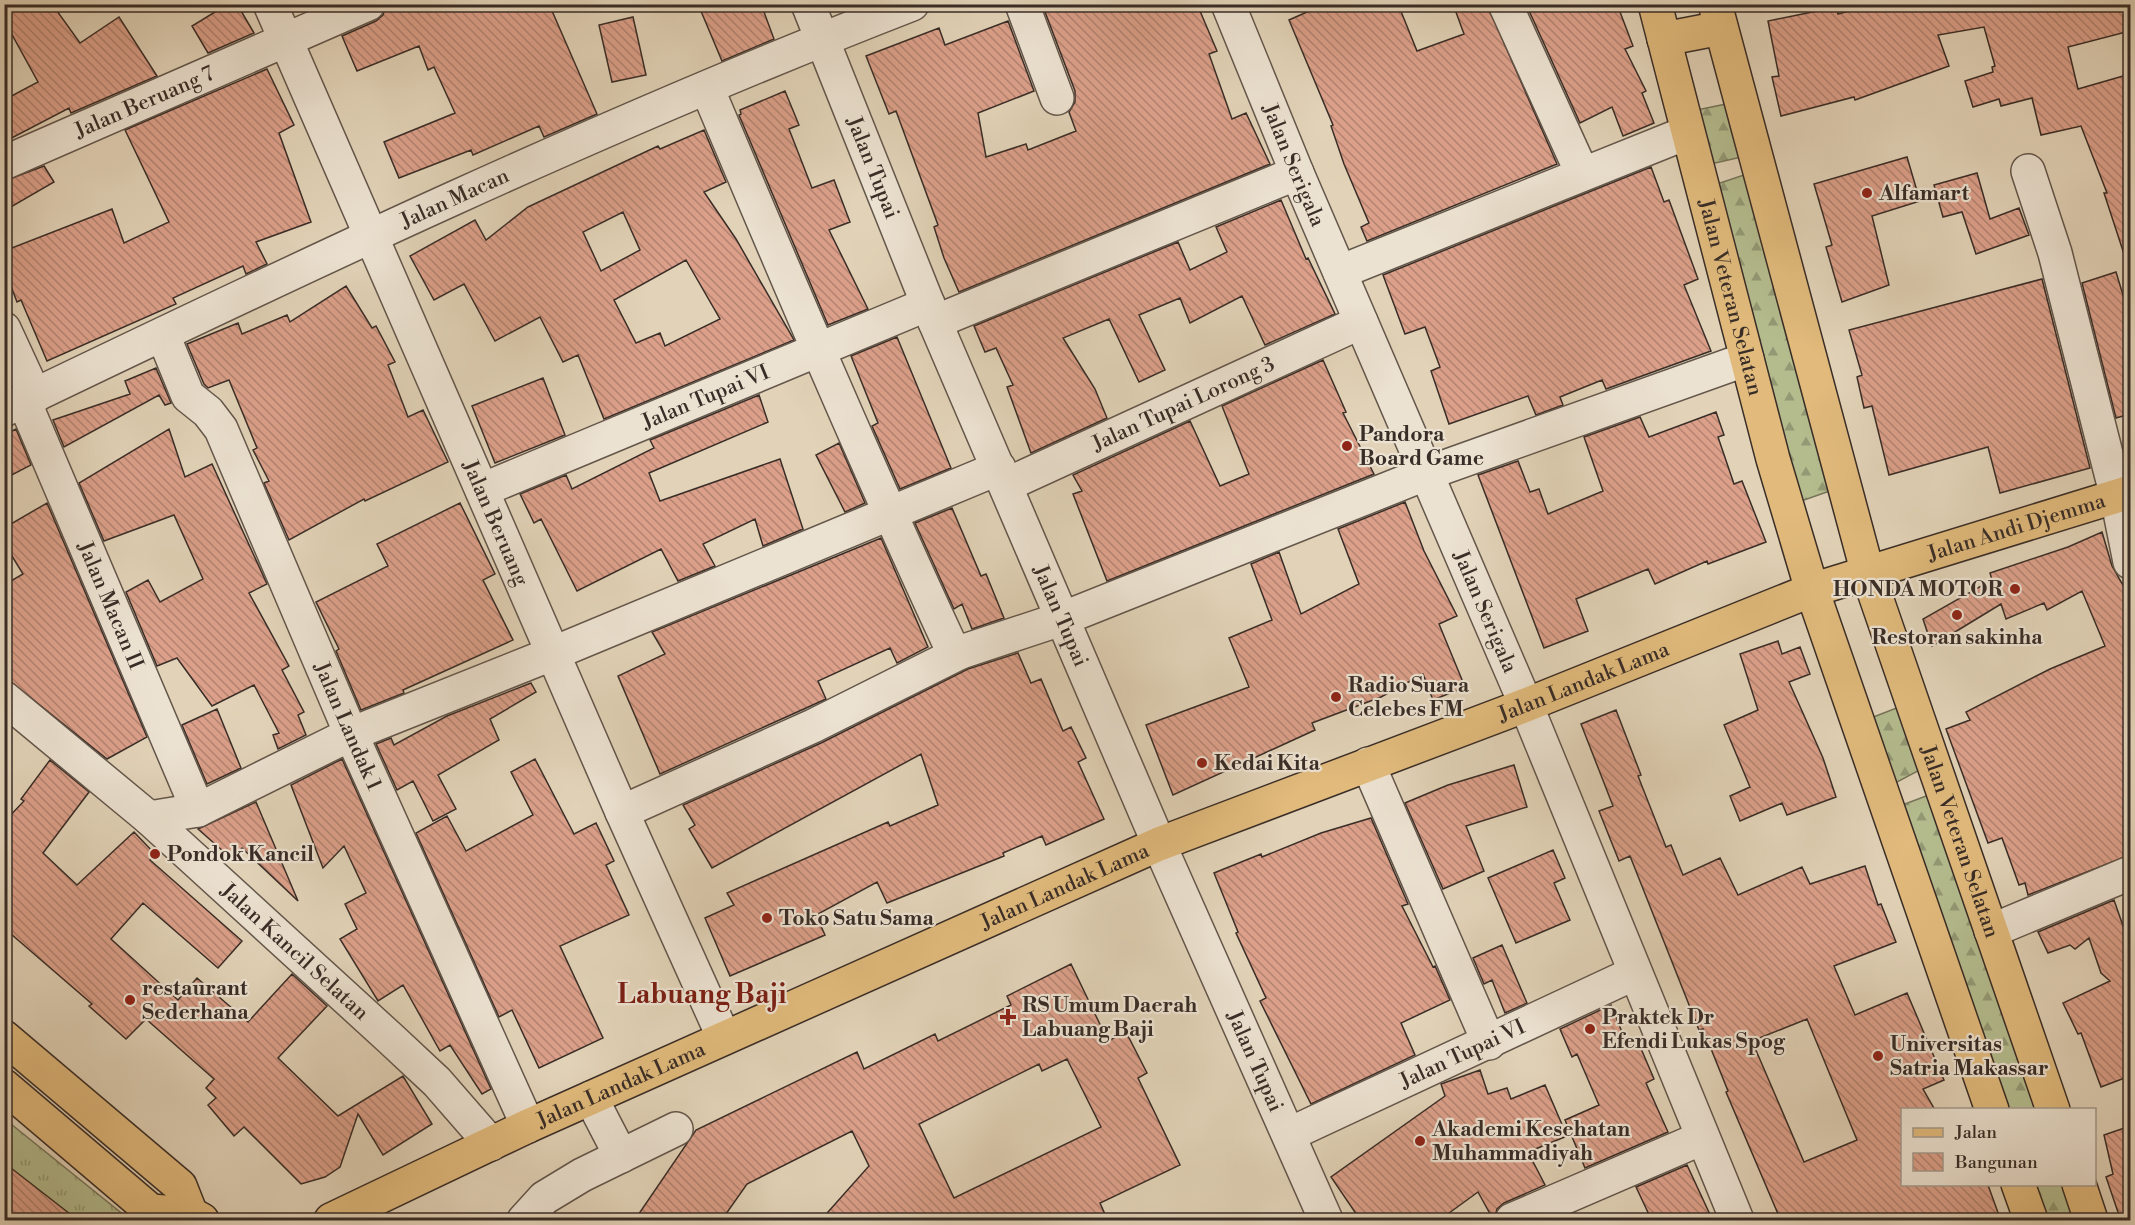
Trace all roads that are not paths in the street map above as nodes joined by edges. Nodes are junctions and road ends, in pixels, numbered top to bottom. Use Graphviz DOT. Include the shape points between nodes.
graph roads {
  1 [pos="270,4"];
  2 [pos="368,4"];
  3 [pos="808,4"];
  4 [pos="912,4"];
  5 [pos="1022,4"];
  6 [pos="1228,4"];
  7 [pos="1505,4"];
  8 [pos="1655,4"];
  9 [pos="1718,16"];
  10 [pos="284,39"];
  11 [pos="823,39"];
  12 [pos="1664,39"];
  13 [pos="707,88"];
  14 [pos="1057,98"];
  15 [pos="1686,133"];
  16 [pos="4,162"];
  17 [pos="2028,171"];
  18 [pos="1297,172"];
  19 [pos="1582,172"];
  20 [pos="369,237"];
  21 [pos="1340,272"];
  22 [pos="932,313"];
  23 [pos="1361,322"];
  24 [pos="4,329"];
  25 [pos="163,335"];
  26 [pos="817,351"];
  27 [pos="1747,359"];
  28 [pos="21,402"];
  29 [pos="1425,474"];
  30 [pos="1003,477"];
  31 [pos="482,490"];
  32 [pos="2124,494"];
  33 [pos="889,514"];
  34 [pos="2130,562"];
  35 [pos="1868,574"];
  36 [pos="1812,590"];
  37 [pos="1064,618"];
  38 [pos="961,652"];
  39 [pos="554,653"];
  40 [pos="4,698"];
  41 [pos="1527,705"];
  42 [pos="351,734"];
  43 [pos="1368,764"];
  44 [pos="198,810"];
  45 [pos="622,812"];
  46 [pos="149,818"];
  47 [pos="1159,844"];
  48 [pos="2130,873"];
  49 [pos="1991,931"];
  50 [pos="1635,973"];
  51 [pos="4,1037"];
  52 [pos="724,1038"];
  53 [pos="1489,1043"];
  54 [pos="4,1086"];
  55 [pos="591,1098"];
  56 [pos="1991,1108"];
  57 [pos="2052,1108"];
  58 [pos="528,1126"];
  59 [pos="676,1130"];
  60 [pos="1290,1134"];
  61 [pos="1702,1138"];
  62 [pos="491,1144"];
  63 [pos="621,1156"];
  64 [pos="2018,1186"];
  65 [pos="2079,1186"];
  66 [pos="196,1217"];
  67 [pos="1325,1220"];
  68 [pos="331,1221"];
  69 [pos="524,1221"];
  70 [pos="1512,1221"];
  71 [pos="1737,1221"];
  72 [pos="2031,1221"];
  73 [pos="2091,1221"];
  1 -- 10 [label="street, Jalan Beruang"];
  2 -- 10 [label="street, Jalan Beruang 7"];
  3 -- 11 [label="street, Jalan Tupai"];
  4 -- 11 [label="street, Jalan Macan"];
  5 -- 14 [label="street"];
  6 -- 18 [label="street, Jalan Serigala"];
  7 -- 19 [label="street"];
  8 -- 12 [label="main road, Jalan Veteran Selatan"];
  9 -- 12 [label="main road"];
  9 -- 35 [label="main road, Jalan Veteran Selatan"];
  10 -- 16 [label="street, Jalan Beruang 7"];
  10 -- 20 [label="street, Jalan Beruang"];
  11 -- 13 [label="street, Jalan Macan"];
  11 -- 22 [label="street, Jalan Tupai"];
  12 -- 15 [label="main road, Jalan Veteran Selatan"];
  13 -- 20 [label="street, Jalan Macan"];
  13 -- 26 [label="street"];
  15 -- 19 [label="street"];
  15 -- 27 [label="main road, Jalan Veteran Selatan"];
  17 -- 32 [label="street"];
  18 -- 21 [label="street, Jalan Serigala"];
  18 -- 22 [label="street, Jalan Tupai VI"];
  19 -- 21 [label="street"];
  20 -- 25 [label="street, Jalan Macan"];
  20 -- 31 [label="street, Jalan Beruang"];
  21 -- 23 [label="street, Jalan Serigala"];
  22 -- 26 [label="street, Jalan Tupai VI"];
  22 -- 30 [label="street, Jalan Tupai"];
  23 -- 29 [label="street, Jalan Serigala"];
  23 -- 30 [label="street, Jalan Tupai Lorong 3"];
  24 -- 28 [label="street, Jalan Macan II"];
  25 -- 28 [label="street, Jalan Macan"];
  25 -- 42 [label="street, Jalan Landak 1" via="188,396 221,429"];
  26 -- 31 [label="street, Jalan Tupai VI"];
  26 -- 33 [label="street"];
  27 -- 29 [label="street"];
  27 -- 36 [label="main road, Jalan Veteran Selatan"];
  28 -- 44 [label="street, Jalan Macan II"];
  29 -- 37 [label="street"];
  29 -- 41 [label="street, Jalan Serigala"];
  30 -- 33 [label="street, Jalan Tupai Lorong 3"];
  30 -- 37 [label="street, Jalan Tupai"];
  31 -- 39 [label="street, Jalan Beruang"];
  32 -- 34 [label="street"];
  32 -- 35 [label="main road, Jalan Andi Djemma"];
  33 -- 38 [label="street" via="952,649"];
  33 -- 39 [label="street, Jalan Tupai Lorong 3"];
  35 -- 36 [label="main road"];
  35 -- 49 [label="main road, Jalan Veteran Selatan"];
  36 -- 41 [label="main road, Jalan Landak Lama"];
  36 -- 56 [label="main road, Jalan Veteran Selatan"];
  37 -- 38 [label="street"];
  37 -- 47 [label="street, Jalan Tupai"];
  38 -- 45 [label="street" via="813,726"];
  39 -- 42 [label="street, Jalan Tupai Lorong 3"];
  39 -- 45 [label="street, Jalan Beruang"];
  40 -- 46 [label="street, Jalan Kancil Selatan"];
  41 -- 43 [label="main road, Jalan Landak Lama"];
  41 -- 50 [label="street, Jalan Serigala"];
  42 -- 44 [label="street, Jalan Tupai Lorong 3"];
  42 -- 58 [label="street, Jalan Landak 1"];
  43 -- 47 [label="main road, Jalan Landak Lama"];
  43 -- 53 [label="street"];
  44 -- 46 [label="street, Jalan Tupai Lorong 3"];
  45 -- 52 [label="street, Jalan Beruang"];
  46 -- 62 [label="street, Jalan Kancil Selatan" via="437,1082"];
  47 -- 52 [label="main road, Jalan Landak Lama"];
  47 -- 60 [label="street, Jalan Tupai"];
  48 -- 49 [label="street"];
  49 -- 57 [label="main road, Jalan Veteran Selatan"];
  50 -- 53 [label="street, Jalan Tupai VI"];
  50 -- 61 [label="street, Jalan Serigala"];
  51 -- 66 [label="main road" via="180,1186"];
  52 -- 55 [label="main road, Jalan Landak Lama"];
  53 -- 60 [label="street, Jalan Tupai VI"];
  54 -- 66 [label="main road" via="151,1211"];
  55 -- 58 [label="main road, Jalan Landak Lama"];
  55 -- 63 [label="street"];
  58 -- 62 [label="main road, Jalan Landak Lama"];
  59 -- 63 [label="street"];
  60 -- 67 [label="street, Jalan Tupai"];
  61 -- 70 [label="street"];
  61 -- 71 [label="street, Jalan Serigala"];
  62 -- 68 [label="main road, Jalan Landak Lama"];
  63 -- 69 [label="street" via="543,1198"];
  64 -- 72 [label="main road"];
  65 -- 73 [label="main road"];
}
